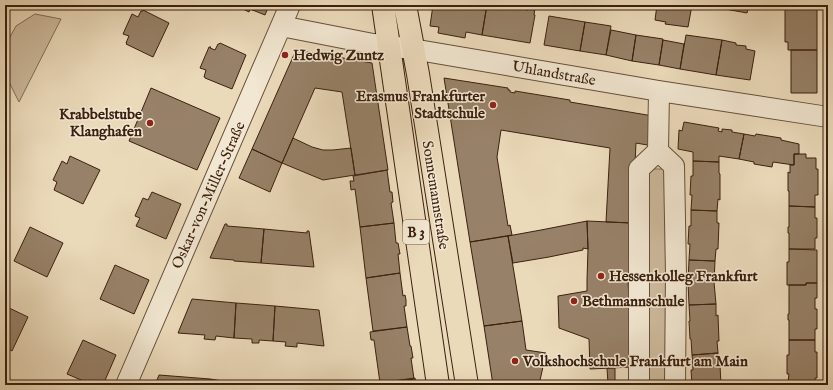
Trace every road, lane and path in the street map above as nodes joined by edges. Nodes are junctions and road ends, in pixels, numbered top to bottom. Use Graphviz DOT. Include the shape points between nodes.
graph roads {
  1 [pos="290,5"];
  2 [pos="382,5"];
  3 [pos="405,5"];
  4 [pos="281,26"];
  5 [pos="388,46"];
  6 [pos="412,49"];
  7 [pos="659,91"];
  8 [pos="828,117"];
  9 [pos="658,151"];
  10 [pos="126,385"];
  11 [pos="438,385"];
  12 [pos="467,385"];
  13 [pos="639,385"];
  14 [pos="675,385"];
  1 -- 4 [label="street, Oskar-von-Miller-Straße"];
  2 -- 5 [label="main road, Sonnemannstraße / B 3"];
  3 -- 6 [label="main road, Sonnemannstraße / B 3"];
  4 -- 5 [label="street, Uhlandstraße"];
  4 -- 10 [label="street, Oskar-von-Miller-Straße"];
  5 -- 6 [label="street, Uhlandstraße"];
  5 -- 11 [label="main road, Sonnemannstraße / B 3"];
  6 -- 7 [label="street, Uhlandstraße"];
  6 -- 12 [label="main road, Sonnemannstraße / B 3"];
  7 -- 8 [label="street, Uhlandstraße"];
  7 -- 9 [label="street"];
  9 -- 13 [label="street" via="639,168"];
  9 -- 14 [label="street" via="674,166"];
}
